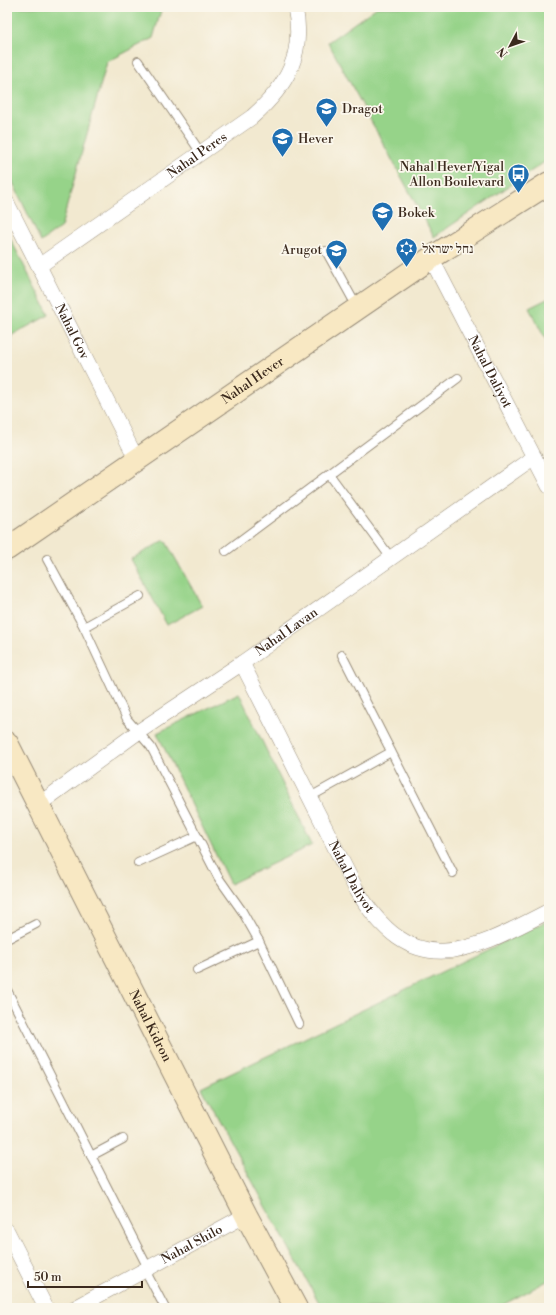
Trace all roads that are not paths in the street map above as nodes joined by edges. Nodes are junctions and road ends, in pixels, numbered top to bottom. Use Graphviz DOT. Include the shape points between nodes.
graph roads {
  1 [pos="295,7"];
  2 [pos="138,61"];
  3 [pos="201,153"];
  4 [pos="549,183"];
  5 [pos="549,197"];
  6 [pos="7,203"];
  7 [pos="495,218"];
  8 [pos="326,252"];
  9 [pos="431,258"];
  10 [pos="38,266"];
  11 [pos="358,308"];
  12 [pos="458,378"];
  13 [pos="534,457"];
  14 [pos="137,460"];
  15 [pos="329,474"];
  16 [pos="549,486"];
  17 [pos="9,548"];
  18 [pos="226,551"];
  19 [pos="391,558"];
  20 [pos="47,559"];
  21 [pos="140,596"];
  22 [pos="84,627"];
  23 [pos="342,655"];
  24 [pos="242,663"];
  25 [pos="138,732"];
  26 [pos="7,743"];
  27 [pos="391,752"];
  28 [pos="310,798"];
  29 [pos="38,805"];
  30 [pos="196,836"];
  31 [pos="138,863"];
  32 [pos="453,873"];
  33 [pos="549,910"];
  34 [pos="36,924"];
  35 [pos="7,939"];
  36 [pos="259,942"];
  37 [pos="197,970"];
  38 [pos="7,990"];
  39 [pos="300,1024"];
  40 [pos="123,1140"];
  41 [pos="91,1156"];
  42 [pos="246,1215"];
  43 [pos="7,1231"];
  44 [pos="146,1269"];
  45 [pos="46,1308"];
  46 [pos="75,1308"];
  47 [pos="165,1308"];
  48 [pos="296,1308"];
  1 -- 3 [label="street, Nahal Peres" via="297,45 284,84 271,101 252,118"];
  2 -- 3 [label="lane"];
  3 -- 10 [label="street, Nahal Peres"];
  4 -- 7 [label="street, Nahal Hever"];
  5 -- 7 [label="street, Nahal Hever"];
  6 -- 10 [label="street, Nahal Gov"];
  7 -- 9 [label="street, Nahal Hever"];
  8 -- 11 [label="lane"];
  9 -- 11 [label="street, Nahal Hever"];
  9 -- 13 [label="street, Nahal Daliyot"];
  10 -- 14 [label="street, Nahal Gov"];
  11 -- 14 [label="street, Nahal Hever"];
  12 -- 15 [label="lane"];
  13 -- 16 [label="street, Nahal Daliyot"];
  13 -- 19 [label="street, Nahal Lavan"];
  14 -- 17 [label="street, Nahal Hever"];
  15 -- 18 [label="lane"];
  15 -- 19 [label="lane"];
  19 -- 24 [label="street, Nahal Lavan"];
  20 -- 22 [label="lane"];
  21 -- 22 [label="lane"];
  22 -- 25 [label="lane" via="127,719"];
  23 -- 27 [label="lane"];
  24 -- 25 [label="street, Nahal Lavan"];
  24 -- 28 [label="street, Nahal Daliyot"];
  25 -- 29 [label="street, Nahal Lavan"];
  25 -- 30 [label="lane" via="151,746"];
  26 -- 29 [label="street, Nahal Kidron"];
  27 -- 28 [label="lane"];
  27 -- 32 [label="lane"];
  28 -- 33 [label="street, Nahal Daliyot" via="366,906 377,920 405,943 420,949 441,952 460,950 497,938"];
  29 -- 42 [label="street, Nahal Kidron"];
  30 -- 31 [label="lane"];
  30 -- 36 [label="lane" via="218,877 242,910"];
  34 -- 35 [label="lane"];
  36 -- 37 [label="lane"];
  36 -- 39 [label="lane"];
  38 -- 41 [label="lane"];
  40 -- 41 [label="lane"];
  41 -- 44 [label="lane"];
  42 -- 44 [label="street, Nahal Shilo"];
  42 -- 48 [label="street, Nahal Kidron"];
  43 -- 45 [label="street"];
  44 -- 46 [label="street, Nahal Shilo"];
  44 -- 47 [label="lane"];
}
